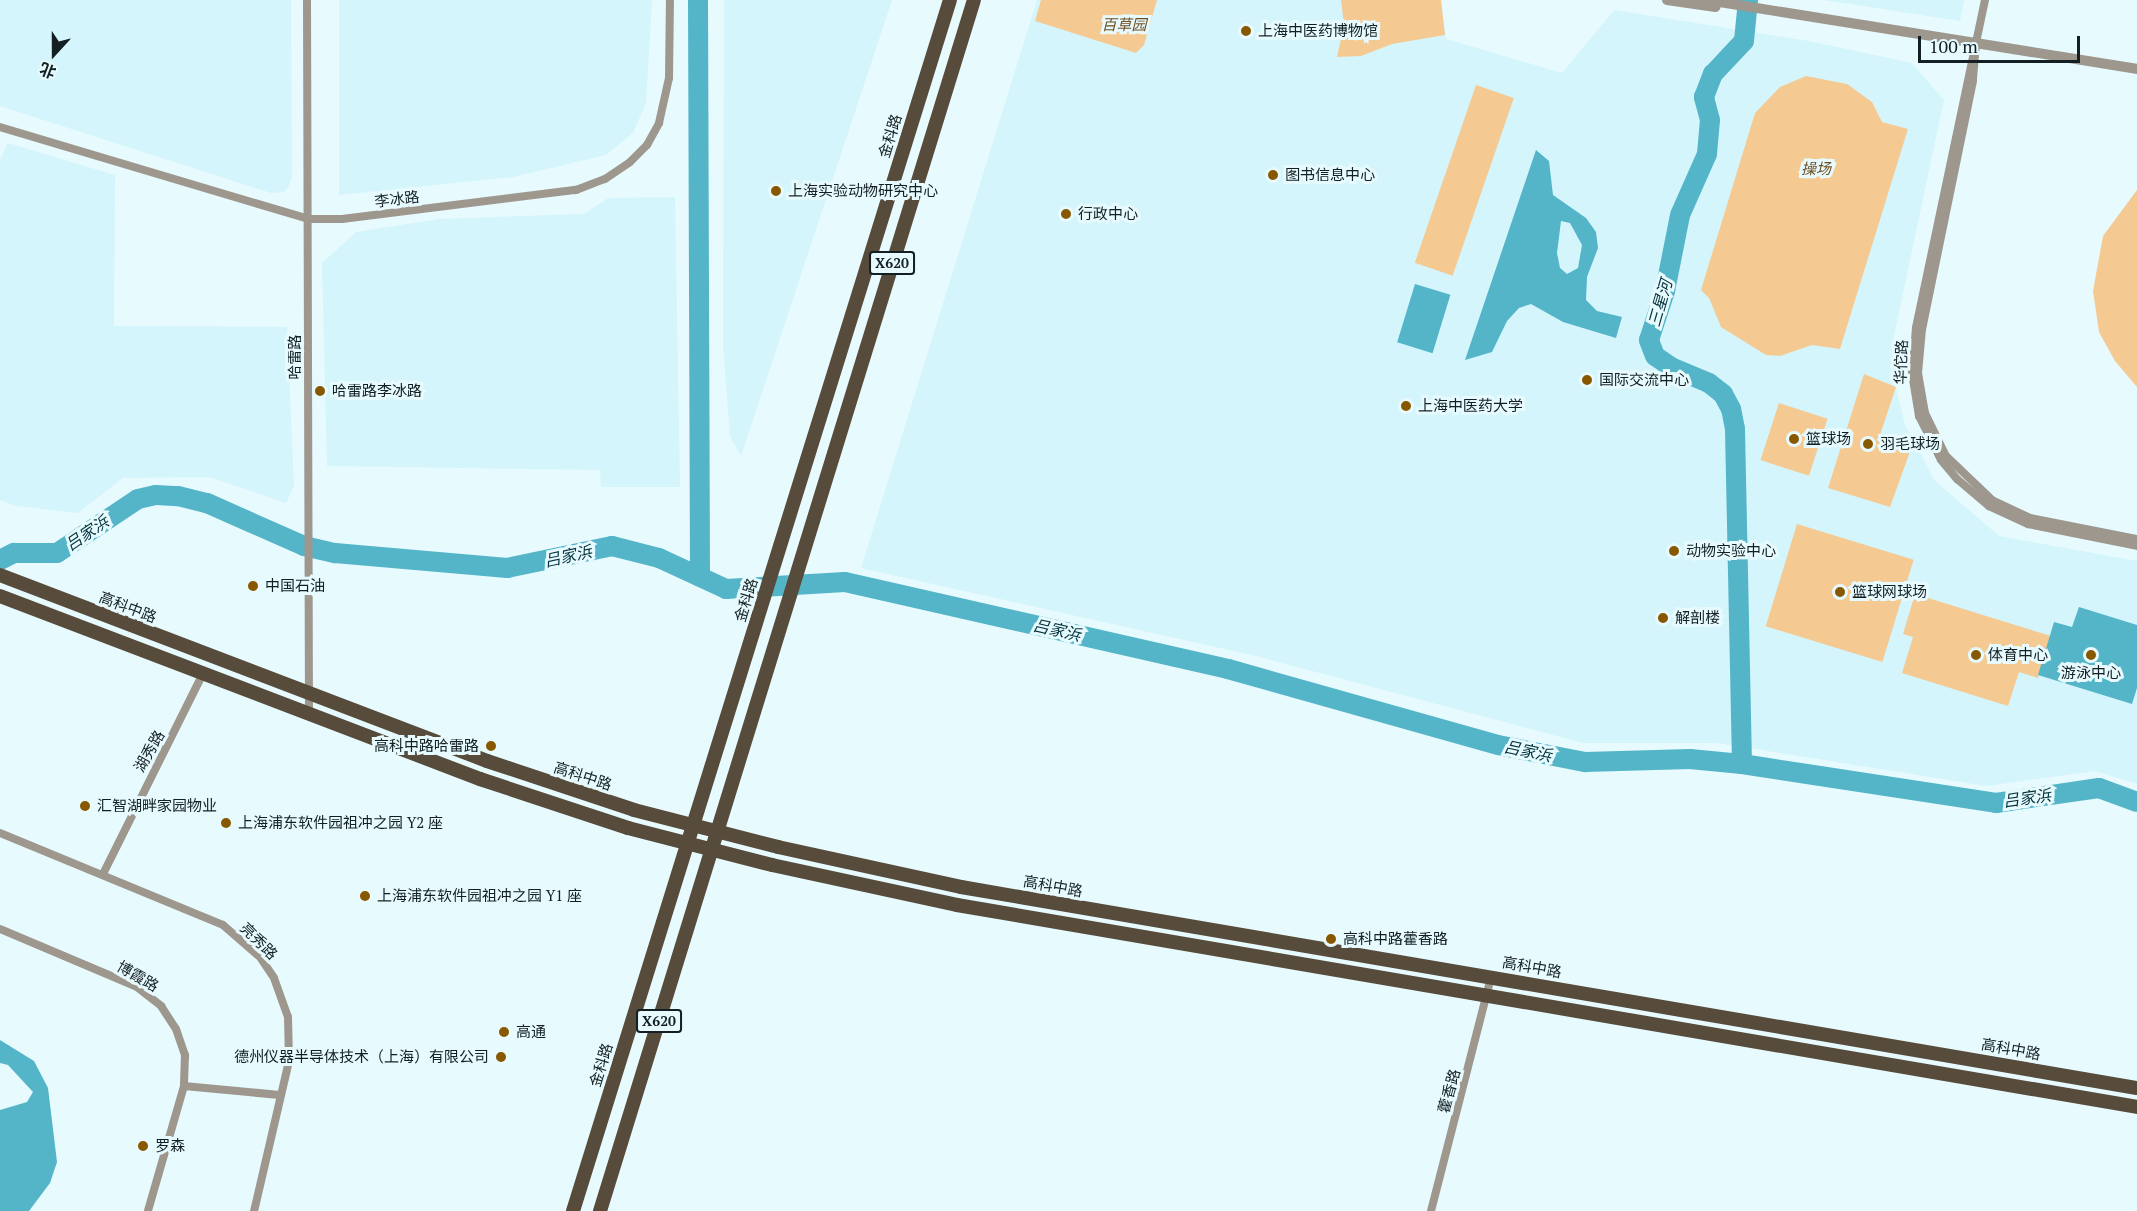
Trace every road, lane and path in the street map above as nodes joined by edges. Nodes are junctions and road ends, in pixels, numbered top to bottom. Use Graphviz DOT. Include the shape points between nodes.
graph roads {
  1 [pos="307,0"];
  2 [pos="670,0"];
  3 [pos="950,0"];
  4 [pos="974,0"];
  5 [pos="1667,0"];
  6 [pos="1707,0"];
  7 [pos="1985,0"];
  8 [pos="1727,6"];
  9 [pos="1976,44"];
  10 [pos="2137,69"];
  11 [pos="0,128"];
  12 [pos="309,219"];
  13 [pos="2137,539"];
  14 [pos="2137,546"];
  15 [pos="0,575"];
  16 [pos="6,598"];
  17 [pos="203,673"];
  18 [pos="310,694"];
  19 [pos="309,714"];
  20 [pos="693,825"];
  21 [pos="715,831"];
  22 [pos="0,833"];
  23 [pos="687,844"];
  24 [pos="710,850"];
  25 [pos="103,874"];
  26 [pos="0,929"];
  27 [pos="1491,977"];
  28 [pos="1488,996"];
  29 [pos="184,1086"];
  30 [pos="2137,1088"];
  31 [pos="280,1095"];
  32 [pos="2137,1107"];
  33 [pos="148,1211"];
  34 [pos="254,1211"];
  35 [pos="573,1211"];
  36 [pos="600,1211"];
  37 [pos="1431,1211"];
  1 -- 12 [label="street, 哈雷路"];
  2 -- 12 [label="street, 李冰路" via="669,78 659,123 647,145 605,179 576,190 543,195 342,219"];
  3 -- 20 [label="main road, 金科路 / X620"];
  4 -- 21 [label="main road, X620"];
  5 -- 8 [label="street"];
  6 -- 8 [label="street"];
  7 -- 9 [label="street, 华佗路"];
  8 -- 9 [label="street"];
  9 -- 10 [label="street"];
  9 -- 13 [label="street, 华佗路" via="1973,81 1922,329 1918,373 1925,413 1946,456 1992,500 2030,518"];
  9 -- 14 [label="street, 华佗路" via="1916,328 1912,373 1919,416 1941,460 1989,506 2040,527"];
  11 -- 12 [label="street, 李冰路"];
  12 -- 18 [label="street, 哈雷路"];
  15 -- 18 [label="main road, 高科中路"];
  16 -- 17 [label="main road"];
  17 -- 19 [label="main road"];
  17 -- 25 [label="street, 湖秀路"];
  18 -- 19 [label="street, 哈雷路"];
  18 -- 20 [label="main road, 高科中路" via="487,761"];
  19 -- 23 [label="main road" via="566,808"];
  20 -- 21 [label="main road, 高科中路"];
  20 -- 23 [label="main road, 金科路 / X620"];
  21 -- 24 [label="main road, X620"];
  21 -- 27 [label="main road, 高科中路" via="961,887"];
  22 -- 25 [label="street, 亮秀路"];
  23 -- 24 [label="main road"];
  23 -- 35 [label="main road, 金科路 / X620"];
  24 -- 28 [label="main road" via="957,905"];
  24 -- 36 [label="main road, X620"];
  25 -- 31 [label="street, 亮秀路" via="223,925 260,957 274,978 288,1017 289,1061"];
  26 -- 29 [label="street, 博霞路" via="124,980 148,994 176,1029 185,1055"];
  27 -- 28 [label="street, 藿香路"];
  27 -- 30 [label="main road, 高科中路"];
  28 -- 32 [label="main road"];
  28 -- 37 [label="street, 藿香路"];
  29 -- 31 [label="street"];
  29 -- 33 [label="street, 博霞路"];
  31 -- 34 [label="street, 亮秀路" via="271,1151"];
}
